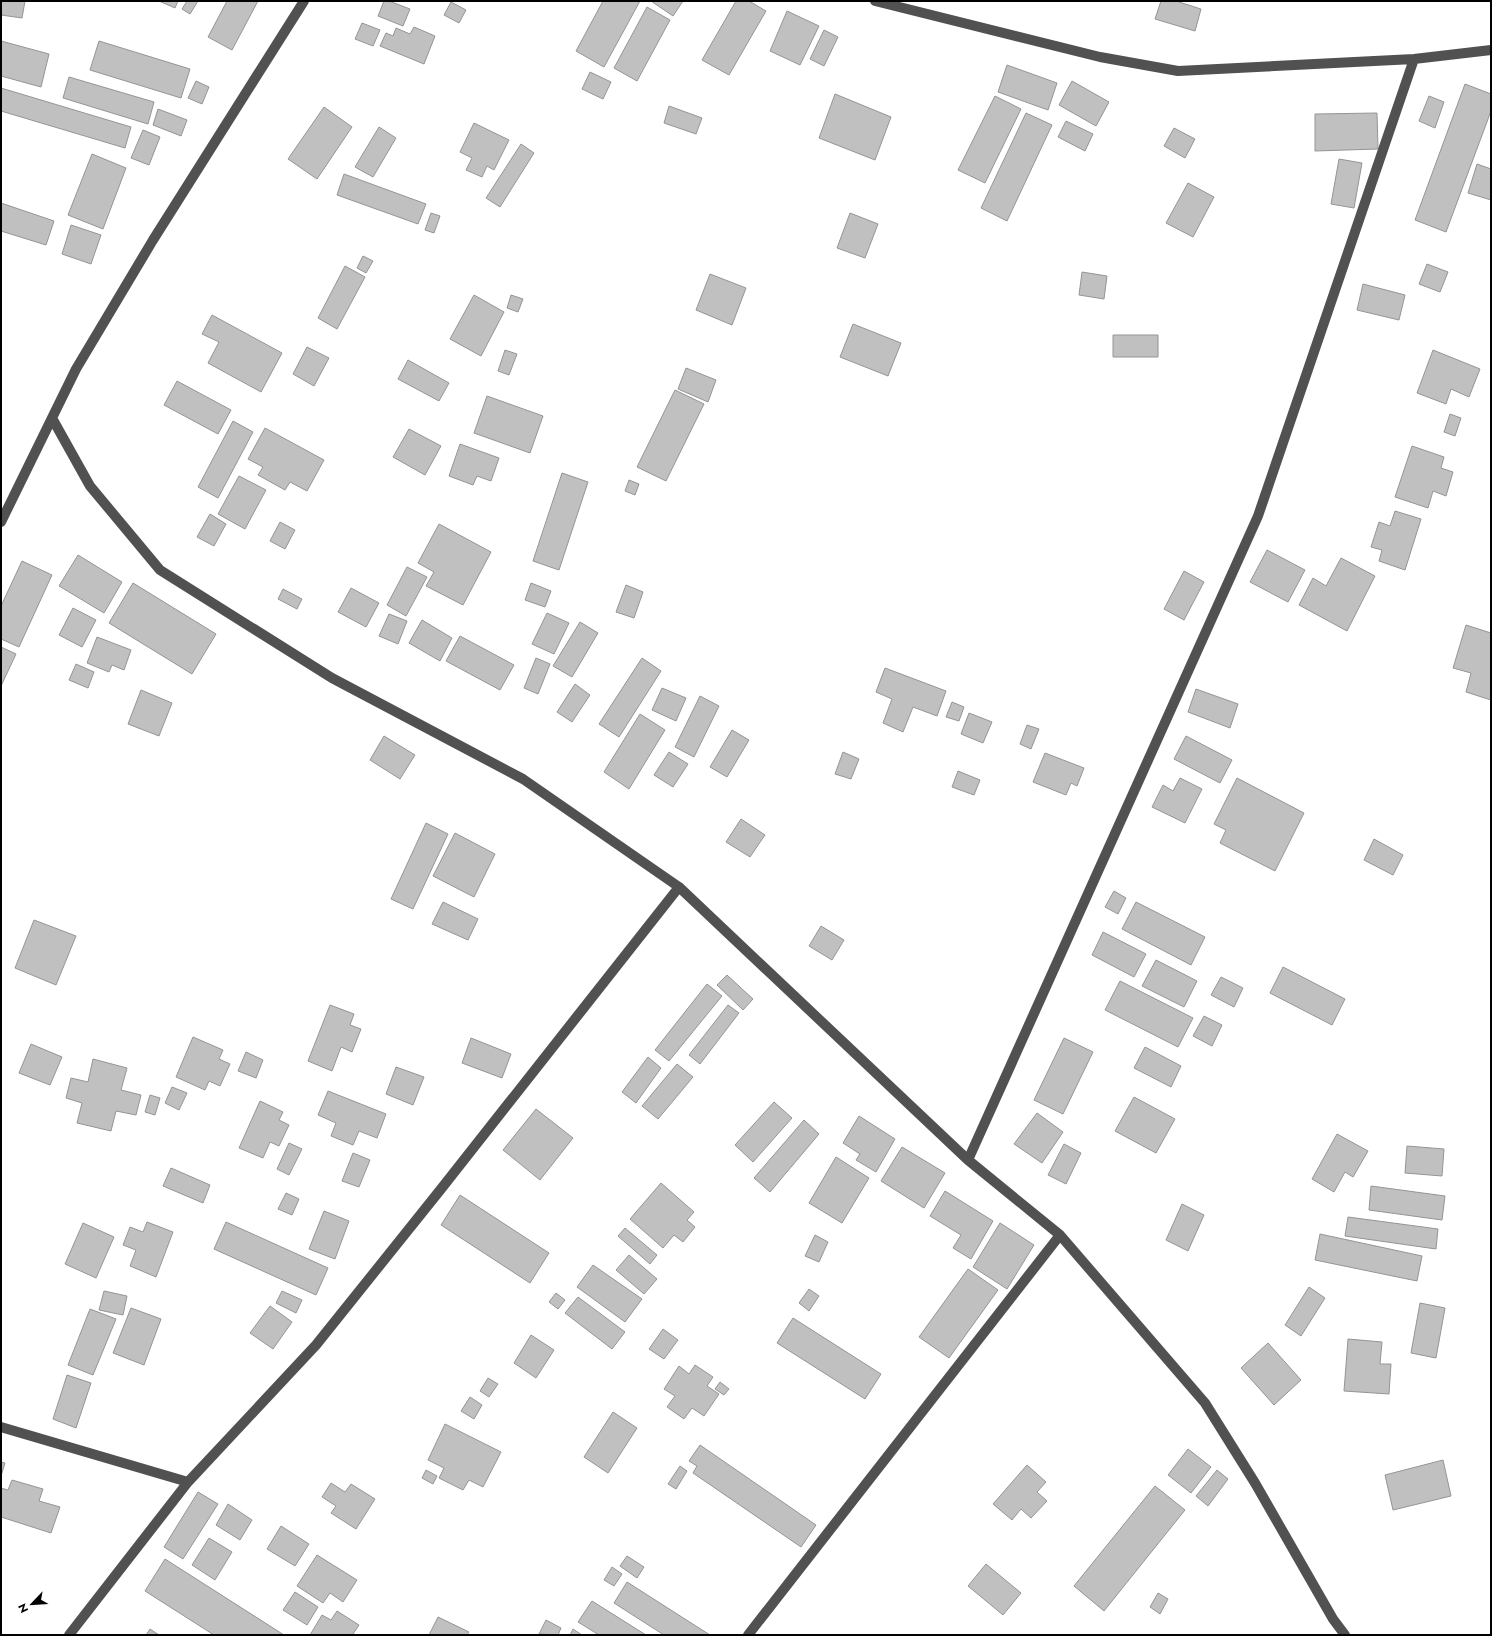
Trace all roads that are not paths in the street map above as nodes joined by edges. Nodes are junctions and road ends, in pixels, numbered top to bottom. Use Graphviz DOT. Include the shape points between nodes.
graph roads {
  1 [pos="304,1"];
  2 [pos="875,1"];
  3 [pos="1491,50"];
  4 [pos="1414,59"];
  5 [pos="52,418"];
  6 [pos="1,522"];
  7 [pos="679,887"];
  8 [pos="968,1160"];
  9 [pos="1060,1235"];
  10 [pos="1,1427"];
  11 [pos="188,1482"];
  12 [pos="69,1635"];
  13 [pos="748,1635"];
  14 [pos="1345,1635"];
  1 -- 5 [label="street" via="153,240 76,369"];
  2 -- 4 [label="street" via="1100,57 1178,71"];
  3 -- 4 [label="street"];
  4 -- 8 [label="street" via="1258,516"];
  5 -- 6 [label="street"];
  5 -- 7 [label="street" via="90,486 160,570 332,678 523,779"];
  7 -- 8 [label="street"];
  7 -- 11 [label="street" via="316,1345"];
  8 -- 9 [label="street"];
  9 -- 13 [label="street"];
  9 -- 14 [label="street" via="1206,1403 1256,1483 1333,1619"];
  10 -- 11 [label="street"];
  11 -- 12 [label="street"];
}
